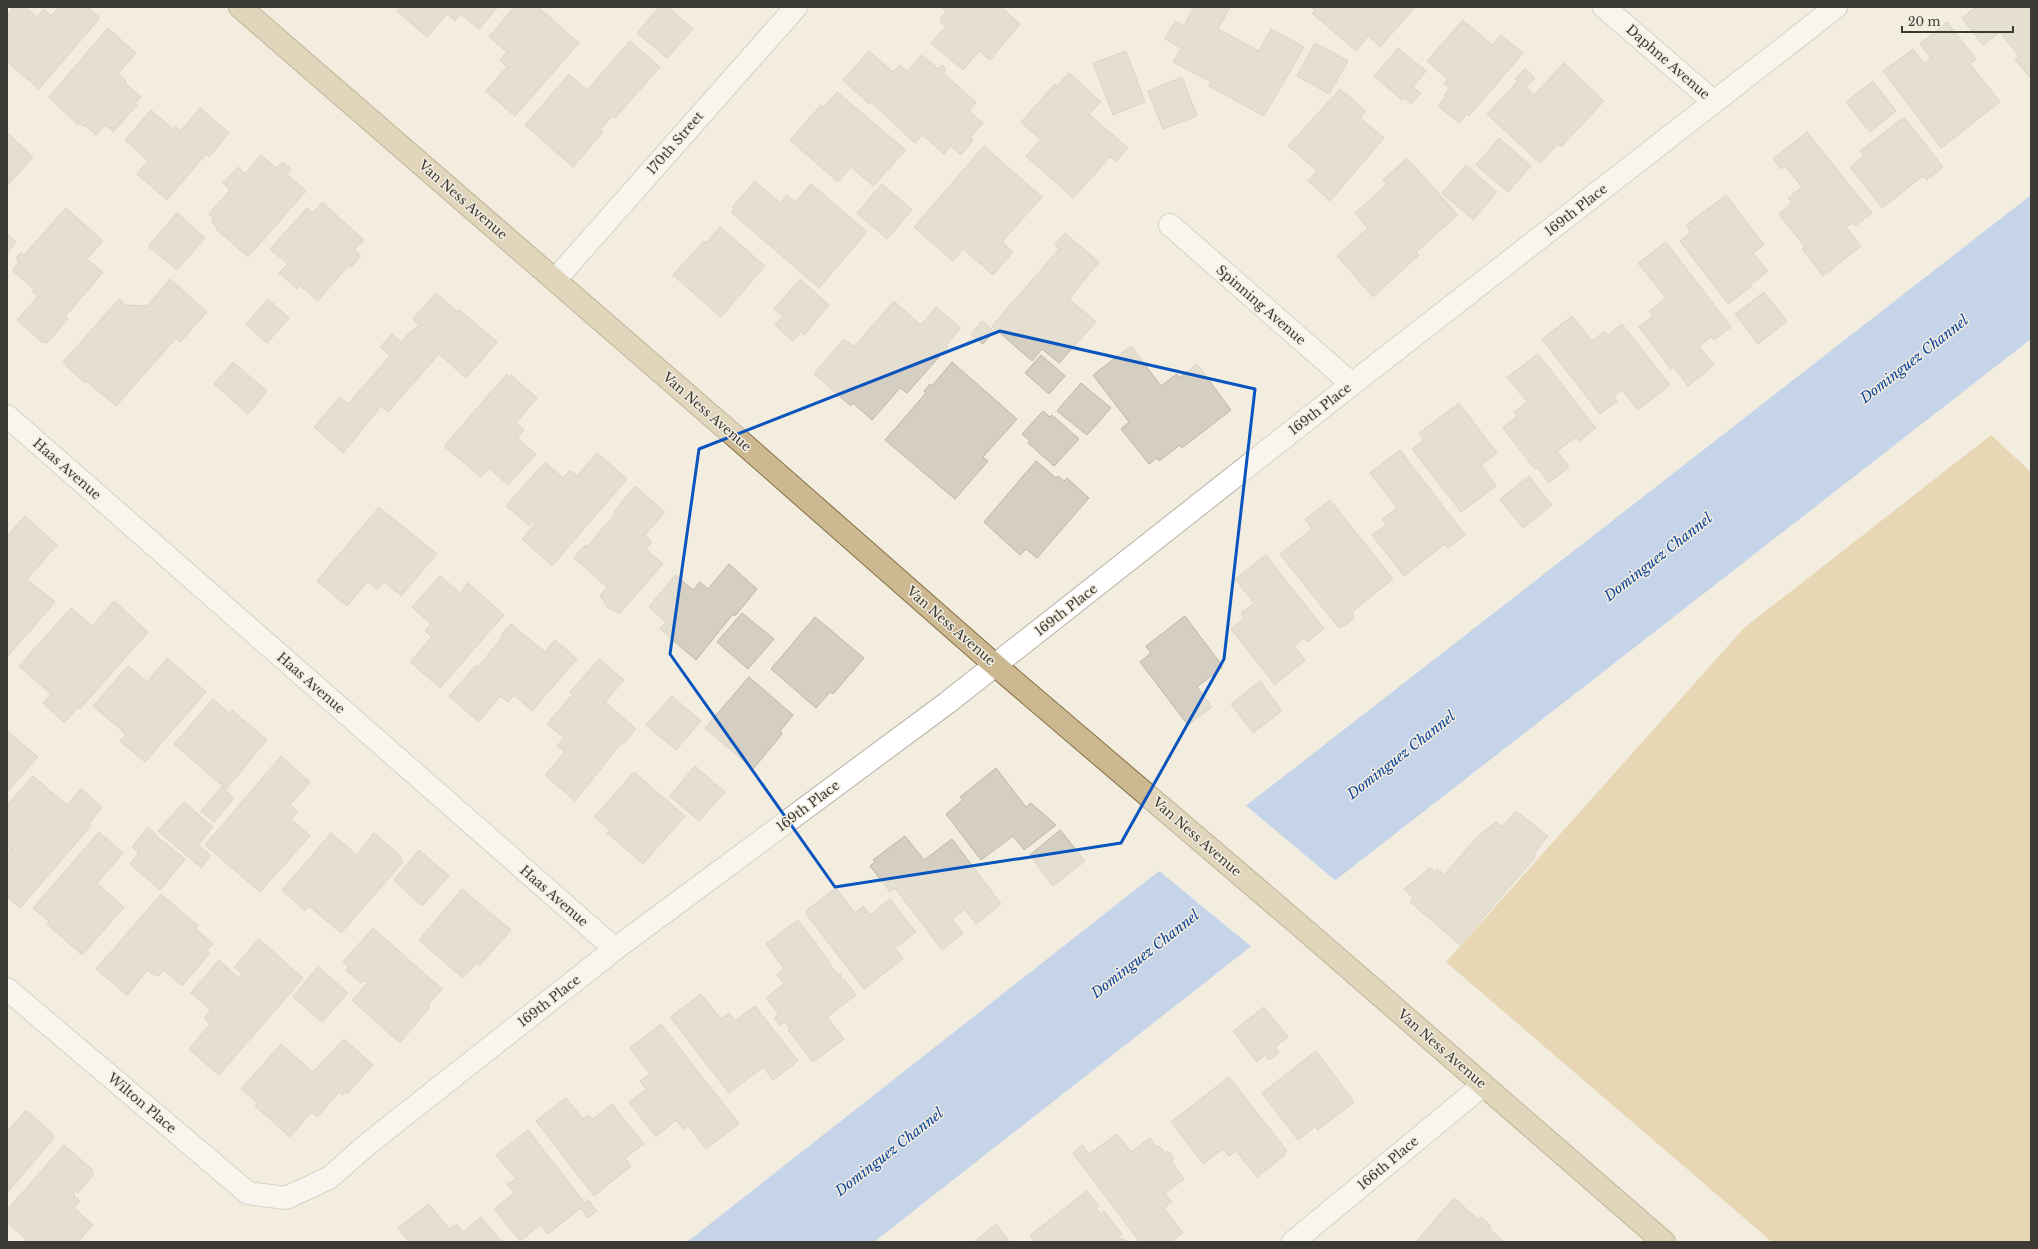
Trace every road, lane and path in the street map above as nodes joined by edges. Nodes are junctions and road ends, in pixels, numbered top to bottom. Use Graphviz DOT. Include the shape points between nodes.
graph roads {
  1 [pos="240,7"];
  2 [pos="796,7"];
  3 [pos="1604,7"];
  4 [pos="1836,7"];
  5 [pos="1714,102"];
  6 [pos="1170,225"];
  7 [pos="555,280"];
  8 [pos="1352,384"];
  9 [pos="7,416"];
  10 [pos="995,665"];
  11 [pos="615,949"];
  12 [pos="7,989"];
  13 [pos="1483,1085"];
  14 [pos="286,1198"];
  15 [pos="1293,1242"];
  16 [pos="1664,1242"];
  1 -- 7 [label="main road, Van Ness Avenue"];
  2 -- 7 [label="street, 170th Street"];
  3 -- 5 [label="street, Daphne Avenue"];
  4 -- 5 [label="street, 169th Place"];
  5 -- 8 [label="street, 169th Place"];
  6 -- 8 [label="street, Spinning Avenue"];
  7 -- 10 [label="main road, Van Ness Avenue"];
  8 -- 10 [label="street, 169th Place"];
  9 -- 11 [label="street, Haas Avenue"];
  10 -- 11 [label="street, 169th Place"];
  10 -- 13 [label="main road, Van Ness Avenue"];
  11 -- 14 [label="street, 169th Place" via="369,1142 329,1178"];
  12 -- 14 [label="street, Wilton Place" via="248,1193"];
  13 -- 15 [label="street, 166th Place"];
  13 -- 16 [label="main road, Van Ness Avenue"];
}
